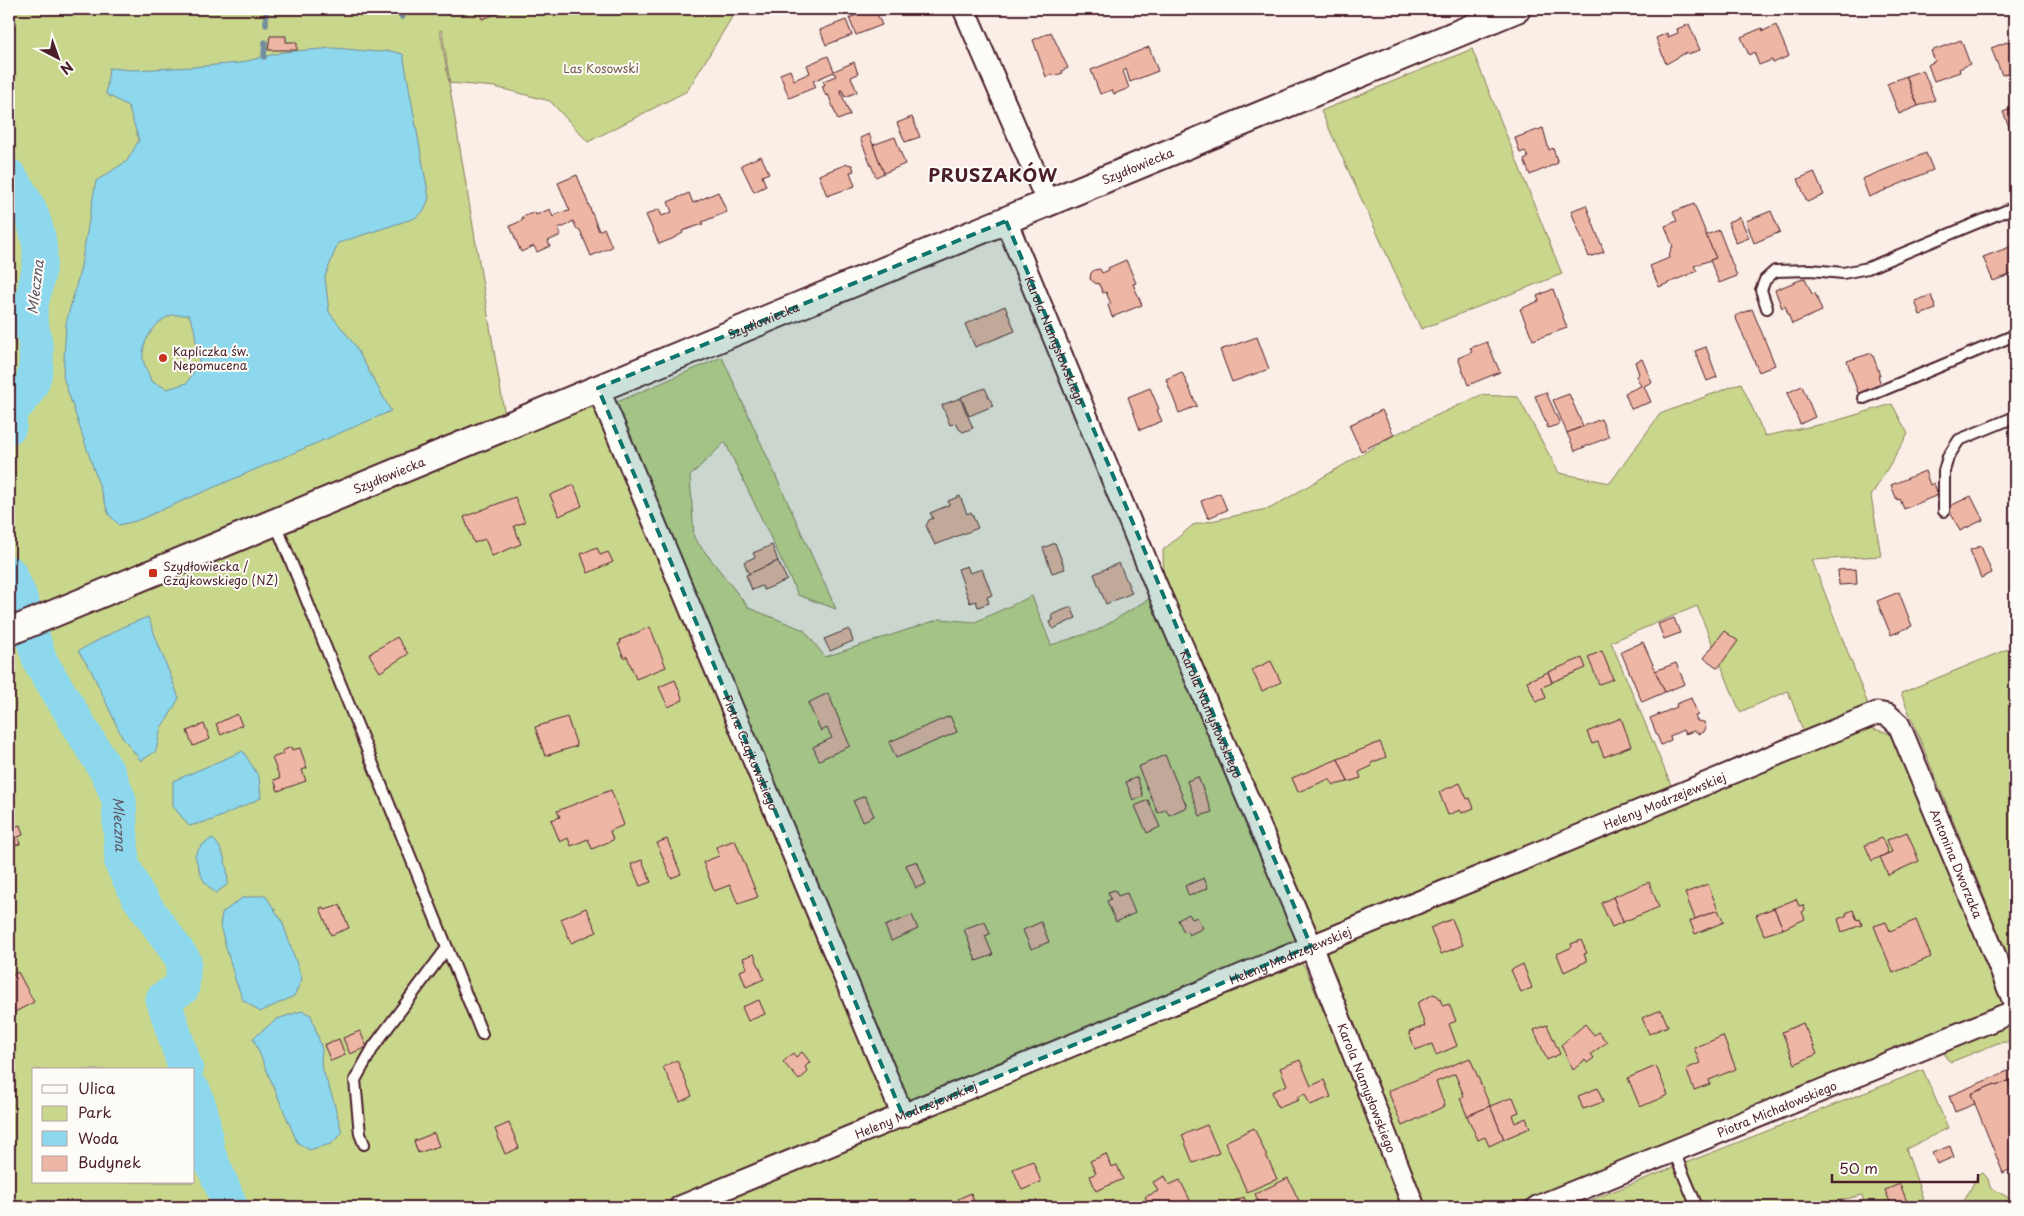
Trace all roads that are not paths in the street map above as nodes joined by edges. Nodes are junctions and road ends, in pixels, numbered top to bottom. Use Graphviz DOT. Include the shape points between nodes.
graph roads {
  1 [pos="964,9"];
  2 [pos="1517,9"];
  3 [pos="1048,203"];
  4 [pos="2015,207"];
  5 [pos="1006,221"];
  6 [pos="1767,308"];
  7 [pos="2015,335"];
  8 [pos="598,388"];
  9 [pos="1864,398"];
  10 [pos="2015,417"];
  11 [pos="1944,511"];
  12 [pos="275,521"];
  13 [pos="9,632"];
  14 [pos="1899,725"];
  15 [pos="1311,946"];
  16 [pos="447,948"];
  17 [pos="2015,1004"];
  18 [pos="2015,1011"];
  19 [pos="482,1034"];
  20 [pos="903,1116"];
  21 [pos="364,1144"];
  22 [pos="1674,1152"];
  23 [pos="680,1207"];
  24 [pos="1414,1207"];
  25 [pos="1537,1207"];
  26 [pos="1697,1207"];
  1 -- 3 [label="street"];
  2 -- 3 [label="street, Szydłowiecka"];
  3 -- 5 [label="street, Szydłowiecka"];
  4 -- 6 [label="lane" via="1868,268 1843,273 1775,271 1765,280 1761,290"];
  5 -- 8 [label="street, Szydłowiecka"];
  5 -- 15 [label="street, Karola Namysłowskiego" via="1156,585"];
  7 -- 9 [label="lane"];
  8 -- 12 [label="street, Szydłowiecka"];
  8 -- 20 [label="street, Piotra Czajkowskiego"];
  10 -- 11 [label="lane" via="1959,440 1944,471"];
  12 -- 13 [label="street, Szydłowiecka"];
  12 -- 16 [label="lane"];
  14 -- 15 [label="street, Heleny Modrzejewskiej" via="1888,715 1877,713"];
  14 -- 17 [label="street, Antonina Dworzaka"];
  15 -- 20 [label="street, Heleny Modrzejewskiej"];
  15 -- 24 [label="street, Karola Namysłowskiego"];
  16 -- 19 [label="lane"];
  16 -- 21 [label="lane" via="374,1046 355,1080 360,1134"];
  18 -- 22 [label="street, Piotra Michałowskiego"];
  20 -- 23 [label="street, Heleny Modrzejewskiej"];
  22 -- 25 [label="street, Piotra Michałowskiego"];
  22 -- 26 [label="lane"];
}
